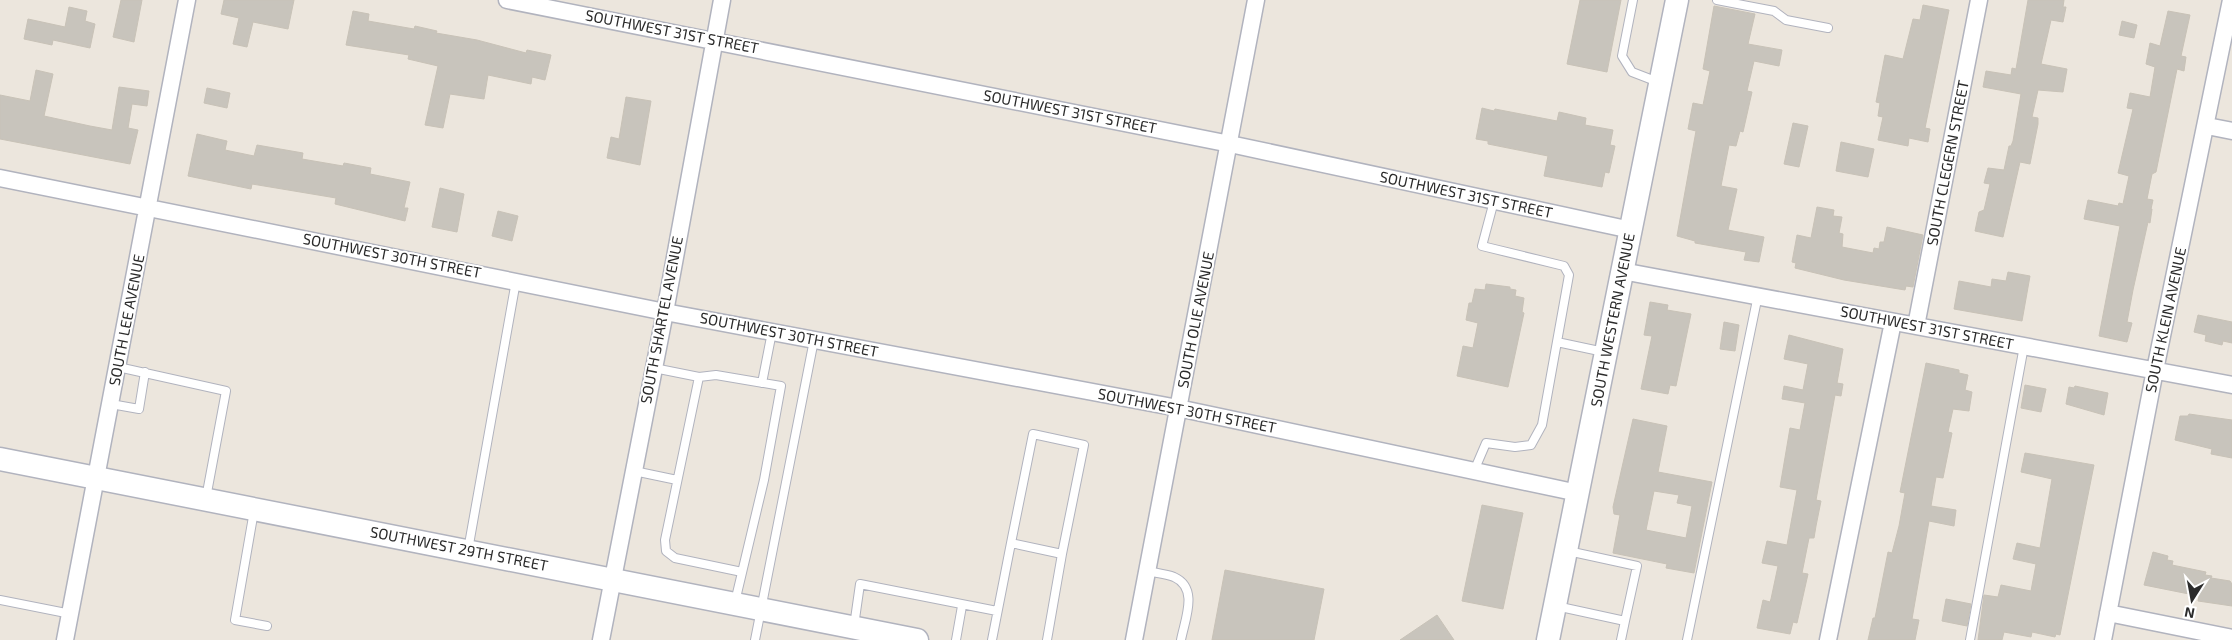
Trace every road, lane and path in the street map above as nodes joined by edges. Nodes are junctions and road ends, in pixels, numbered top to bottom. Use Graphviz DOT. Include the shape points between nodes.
graph roads {
  1 [pos="187,0"];
  2 [pos="507,0"];
  3 [pos="722,0"];
  4 [pos="1256,0"];
  5 [pos="1633,0"];
  6 [pos="1677,0"];
  7 [pos="1717,0"];
  8 [pos="1979,0"];
  9 [pos="2231,0"];
  10 [pos="1828,28"];
  11 [pos="714,40"];
  12 [pos="1660,83"];
  13 [pos="2206,126"];
  14 [pos="2232,130"];
  15 [pos="1230,144"];
  16 [pos="0,178"];
  17 [pos="1494,201"];
  18 [pos="149,207"];
  19 [pos="1631,230"];
  20 [pos="1622,271"];
  21 [pos="516,281"];
  22 [pos="1758,295"];
  23 [pos="665,312"];
  24 [pos="1893,322"];
  25 [pos="1916,326"];
  26 [pos="772,332"];
  27 [pos="814,340"];
  28 [pos="1557,342"];
  29 [pos="2024,346"];
  30 [pos="1606,352"];
  31 [pos="118,367"];
  32 [pos="654,368"];
  33 [pos="2155,370"];
  34 [pos="145,372"];
  35 [pos="699,377"];
  36 [pos="762,383"];
  37 [pos="2232,385"];
  38 [pos="111,404"];
  39 [pos="1178,408"];
  40 [pos="0,459"];
  41 [pos="634,471"];
  42 [pos="1474,471"];
  43 [pos="96,478"];
  44 [pos="677,480"];
  45 [pos="1578,493"];
  46 [pos="206,500"];
  47 [pos="254,509"];
  48 [pos="1011,543"];
  49 [pos="468,551"];
  50 [pos="1566,551"];
  51 [pos="1062,554"];
  52 [pos="1147,571"];
  53 [pos="742,572"];
  54 [pos="612,580"];
  55 [pos="0,600"];
  56 [pos="734,604"];
  57 [pos="962,606"];
  58 [pos="1555,606"];
  59 [pos="761,609"];
  60 [pos="997,611"];
  61 [pos="2108,613"];
  62 [pos="71,614"];
  63 [pos="1626,621"];
  64 [pos="267,626"];
  65 [pos="853,627"];
  66 [pos="2232,638"];
  67 [pos="65,640"];
  68 [pos="601,640"];
  69 [pos="755,640"];
  70 [pos="917,640"];
  71 [pos="956,640"];
  72 [pos="992,640"];
  73 [pos="1047,640"];
  74 [pos="1134,640"];
  75 [pos="1181,640"];
  76 [pos="1548,640"];
  77 [pos="1621,640"];
  78 [pos="1687,640"];
  79 [pos="1828,640"];
  80 [pos="1970,640"];
  81 [pos="2103,640"];
  1 -- 18 [label="street, SOUTH LEE AVENUE"];
  2 -- 11 [label="street, SOUTHWEST 31ST STREET"];
  3 -- 11 [label="street, SOUTH SHARTEL AVENUE"];
  4 -- 15 [label="street, SOUTH OLIE AVENUE"];
  5 -- 12 [label="lane" via="1622,56 1632,72"];
  6 -- 12 [label="main road, SOUTH WESTERN AVENUE"];
  7 -- 10 [label="lane" via="1774,11 1786,20"];
  8 -- 25 [label="street, SOUTH CLEGERN STREET"];
  9 -- 13 [label="street, SOUTH KLEIN AVENUE"];
  11 -- 15 [label="street, SOUTHWEST 31ST STREET"];
  11 -- 23 [label="street, SOUTH SHARTEL AVENUE"];
  12 -- 19 [label="main road, SOUTH WESTERN AVENUE"];
  13 -- 14 [label="street"];
  13 -- 33 [label="street, SOUTH KLEIN AVENUE"];
  15 -- 17 [label="street, SOUTHWEST 31ST STREET"];
  15 -- 39 [label="street, SOUTH OLIE AVENUE"];
  16 -- 18 [label="street, SOUTHWEST 30TH STREET"];
  17 -- 19 [label="street, SOUTHWEST 31ST STREET"];
  17 -- 28 [label="lane" via="1482,246 1564,266 1569,275"];
  18 -- 21 [label="street, SOUTHWEST 30TH STREET"];
  18 -- 31 [label="street, SOUTH LEE AVENUE"];
  19 -- 20 [label="main road, SOUTH WESTERN AVENUE"];
  20 -- 22 [label="street, SOUTHWEST 31ST STREET"];
  20 -- 30 [label="main road, SOUTH WESTERN AVENUE"];
  21 -- 23 [label="street, SOUTHWEST 30TH STREET"];
  21 -- 49 [label="lane"];
  22 -- 24 [label="street, SOUTHWEST 31ST STREET"];
  22 -- 78 [label="lane"];
  23 -- 26 [label="street, SOUTHWEST 30TH STREET"];
  23 -- 32 [label="street, SOUTH SHARTEL AVENUE"];
  24 -- 25 [label="street, SOUTHWEST 31ST STREET"];
  24 -- 79 [label="street"];
  25 -- 29 [label="street, SOUTHWEST 31ST STREET"];
  26 -- 27 [label="street, SOUTHWEST 30TH STREET"];
  26 -- 36 [label="lane"];
  27 -- 39 [label="street, SOUTHWEST 30TH STREET"];
  27 -- 59 [label="lane"];
  28 -- 30 [label="lane"];
  28 -- 42 [label="lane" via="1542,425 1531,445 1515,447 1486,443"];
  29 -- 33 [label="street, SOUTHWEST 31ST STREET"];
  29 -- 80 [label="lane"];
  30 -- 45 [label="main road, SOUTH WESTERN AVENUE"];
  31 -- 34 [label="lane"];
  31 -- 38 [label="street, SOUTH LEE AVENUE"];
  32 -- 35 [label="lane"];
  32 -- 41 [label="street, SOUTH SHARTEL AVENUE"];
  33 -- 37 [label="street, SOUTHWEST 31ST STREET"];
  33 -- 61 [label="street, SOUTH KLEIN AVENUE"];
  34 -- 38 [label="lane" via="139,409"];
  34 -- 46 [label="lane" via="226,391"];
  35 -- 36 [label="lane" via="716,375"];
  35 -- 44 [label="lane"];
  36 -- 53 [label="lane" via="781,386 764,480"];
  38 -- 43 [label="street, SOUTH LEE AVENUE"];
  39 -- 42 [label="street, SOUTHWEST 30TH STREET"];
  39 -- 52 [label="street, SOUTH OLIE AVENUE"];
  40 -- 43 [label="main road, SOUTHWEST 29TH STREET"];
  41 -- 44 [label="lane"];
  41 -- 54 [label="street, SOUTH SHARTEL AVENUE"];
  42 -- 45 [label="street, SOUTHWEST 30TH STREET"];
  43 -- 46 [label="main road, SOUTHWEST 29TH STREET"];
  43 -- 62 [label="street, SOUTH LEE AVENUE"];
  44 -- 53 [label="lane" via="665,540 666,551 670,555"];
  45 -- 50 [label="main road, SOUTH WESTERN AVENUE"];
  46 -- 47 [label="main road, SOUTHWEST 29TH STREET"];
  47 -- 49 [label="main road, SOUTHWEST 29TH STREET"];
  47 -- 64 [label="lane" via="235,620"];
  48 -- 51 [label="lane"];
  48 -- 51 [label="lane" via="1033,434 1084,445"];
  48 -- 60 [label="lane"];
  49 -- 54 [label="main road, SOUTHWEST 29TH STREET"];
  50 -- 58 [label="main road, SOUTH WESTERN AVENUE"];
  50 -- 63 [label="lane" via="1637,566"];
  51 -- 73 [label="lane"];
  52 -- 74 [label="street, SOUTH OLIE AVENUE"];
  52 -- 75 [label="lane" via="1174,577 1187,587 1190,596"];
  53 -- 56 [label="lane"];
  54 -- 56 [label="main road, SOUTHWEST 29TH STREET"];
  54 -- 68 [label="street, SOUTH SHARTEL AVENUE"];
  55 -- 62 [label="lane"];
  56 -- 59 [label="main road, SOUTHWEST 29TH STREET"];
  57 -- 60 [label="lane"];
  57 -- 65 [label="lane" via="860,584"];
  57 -- 71 [label="lane"];
  58 -- 63 [label="lane"];
  58 -- 76 [label="main road, SOUTH WESTERN AVENUE"];
  59 -- 65 [label="main road, SOUTHWEST 29TH STREET"];
  59 -- 69 [label="lane"];
  60 -- 72 [label="lane"];
  61 -- 66 [label="street"];
  61 -- 81 [label="street, SOUTH KLEIN AVENUE"];
  62 -- 67 [label="street, SOUTH LEE AVENUE"];
  63 -- 77 [label="lane"];
  65 -- 70 [label="main road, SOUTHWEST 29TH STREET"];
}
